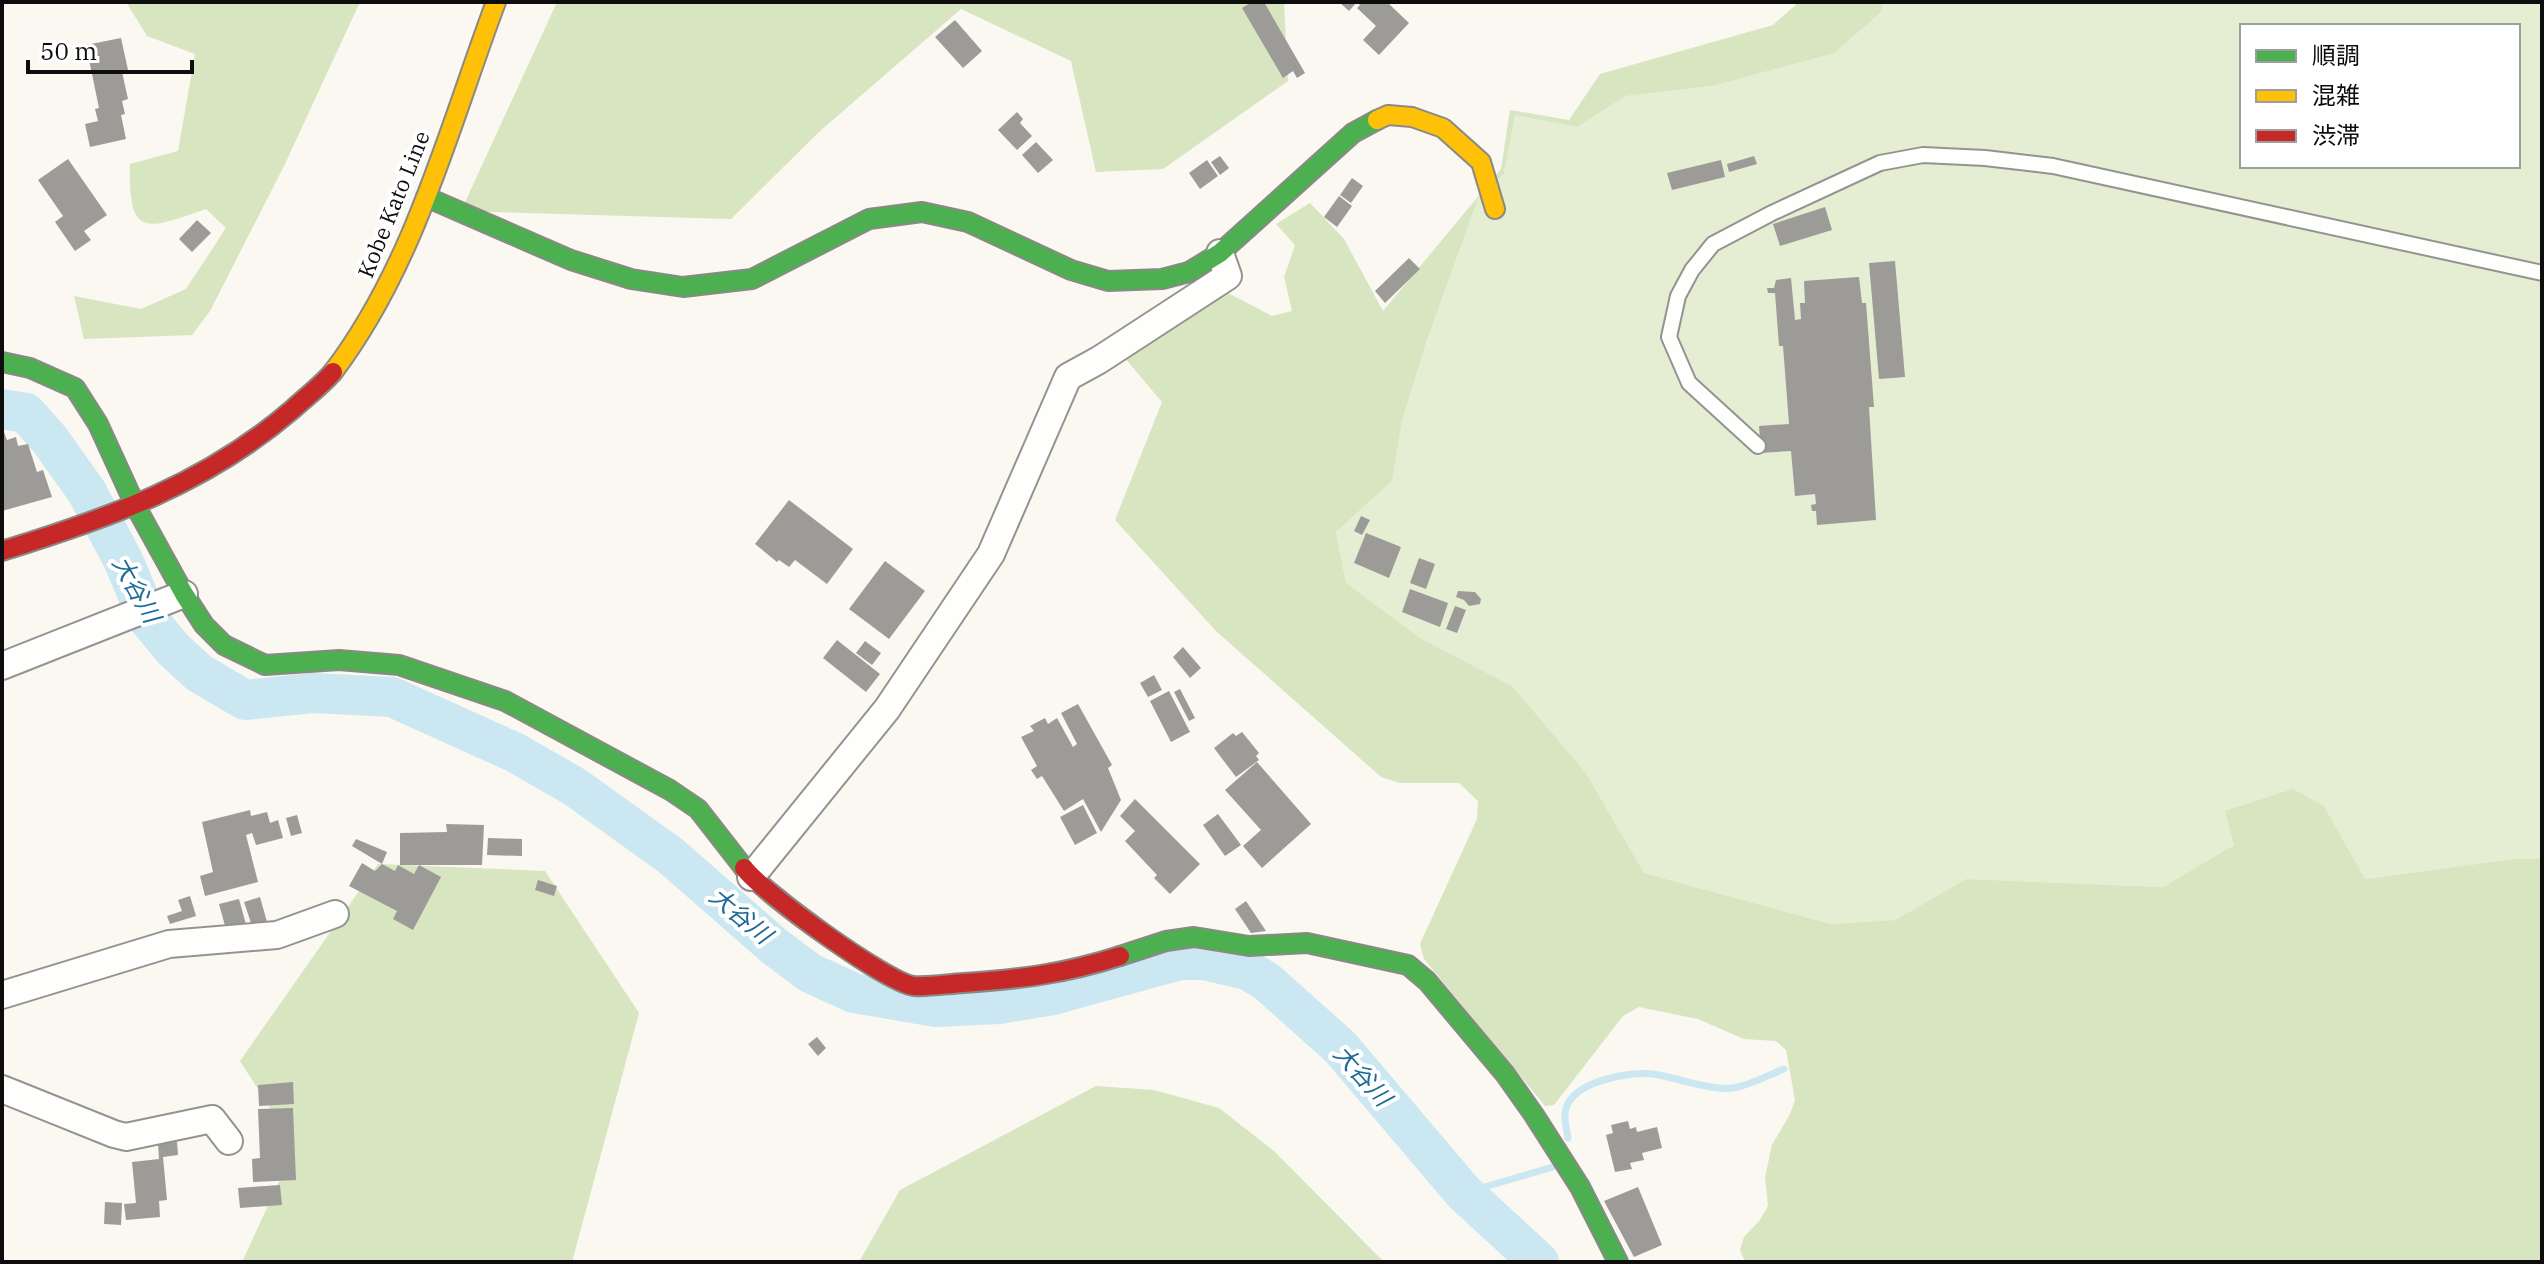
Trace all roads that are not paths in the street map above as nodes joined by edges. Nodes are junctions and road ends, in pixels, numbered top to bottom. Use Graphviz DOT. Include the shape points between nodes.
graph roads {
  1 [pos="496,2"];
  2 [pos="426,197"];
  3 [pos="1495,209"];
  4 [pos="1220,253"];
  5 [pos="2542,273"];
  6 [pos="2,362"];
  7 [pos="1758,446"];
  8 [pos="127,511"];
  9 [pos="2,551"];
  10 [pos="177,598"];
  11 [pos="2,666"];
  12 [pos="751,877"];
  13 [pos="335,914"];
  14 [pos="2,995"];
  15 [pos="2,1089"];
  16 [pos="229,1141"];
  17 [pos="1618,1262"];
  1 -- 2 [label="street, Kobe Kato Line"];
  2 -- 4 [label="street" via="571,260 631,279 683,287 752,279 869,219 922,212 968,222 1071,270 1108,281 1162,279 1189,272"];
  2 -- 8 [label="street, Kobe Kato Line" via="398,266 336,369 284,418 215,468"];
  3 -- 4 [label="street" via="1481,162 1443,128 1388,115 1353,133"];
  4 -- 12 [label="street" via="1228,276 1068,377 991,554 887,709"];
  5 -- 7 [label="lane" via="2053,166 1923,155 1880,163 1713,244 1678,296 1669,337 1689,383"];
  6 -- 8 [label="street" via="75,388 98,424"];
  8 -- 9 [label="street, Kobe Kato Line"];
  8 -- 10 [label="street"];
  10 -- 11 [label="street"];
  10 -- 12 [label="street" via="224,645 265,665 339,660 399,665 505,701 698,809"];
  12 -- 17 [label="street" via="872,965 912,986 1033,978 1194,937 1249,946 1307,943 1408,965 1427,981 1534,1115 1580,1187"];
  13 -- 14 [label="street" via="277,935 169,944"];
  15 -- 16 [label="street" via="126,1137 212,1119"];
}
